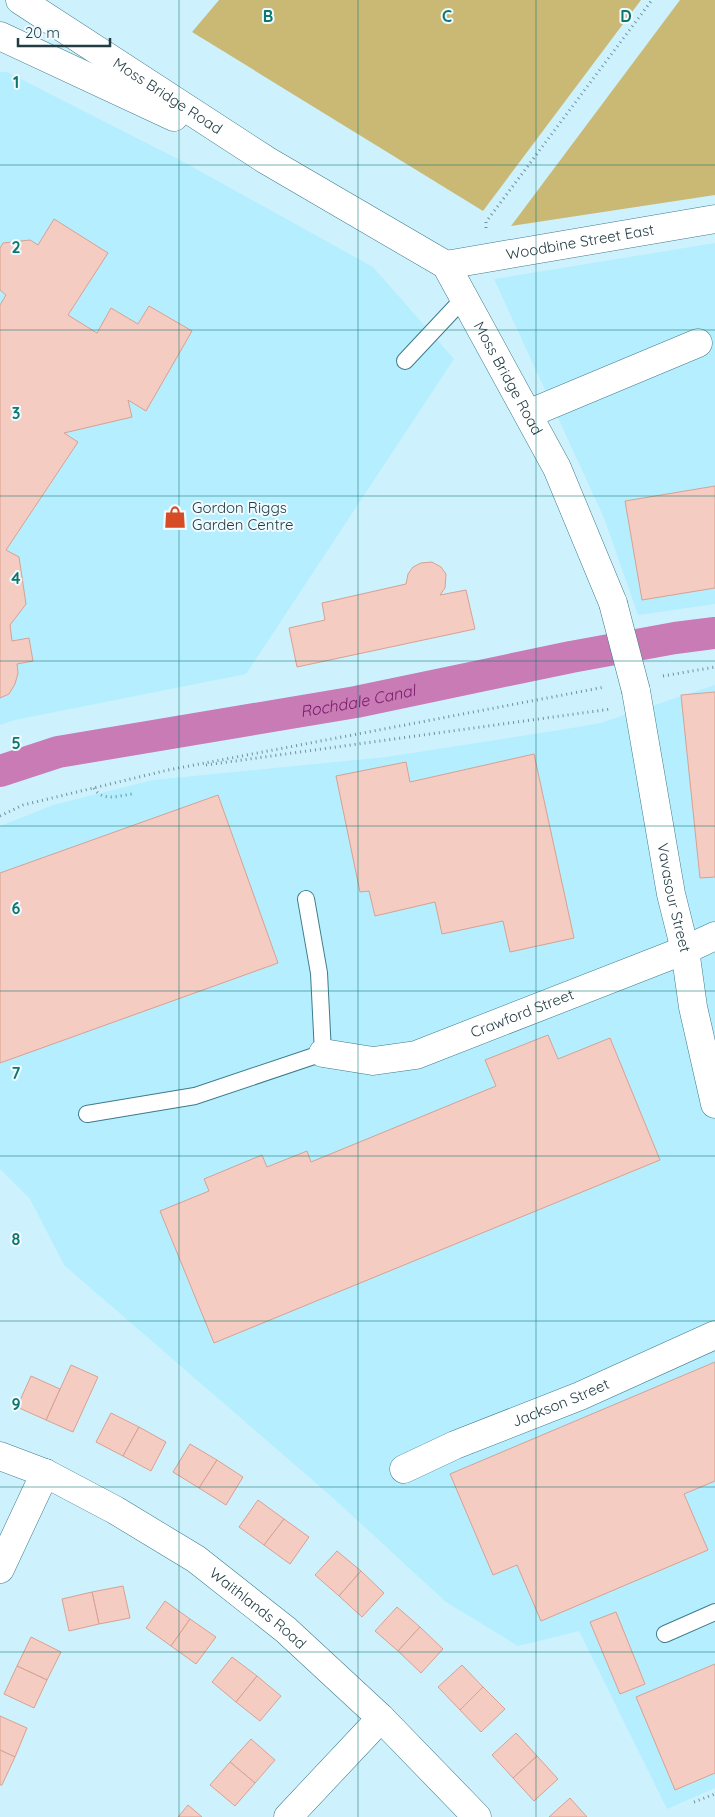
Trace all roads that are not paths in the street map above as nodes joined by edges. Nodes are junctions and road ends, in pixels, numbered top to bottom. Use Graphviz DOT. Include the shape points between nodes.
graph roads {
  1 [pos="20,0"];
  2 [pos="0,36"];
  3 [pos="266,160"];
  4 [pos="715,219"];
  5 [pos="446,265"];
  6 [pos="464,298"];
  7 [pos="698,343"];
  8 [pos="405,360"];
  9 [pos="528,414"];
  10 [pos="643,691"];
  11 [pos="306,899"];
  12 [pos="715,936"];
  13 [pos="685,950"];
  14 [pos="322,1053"];
  15 [pos="715,1104"];
  16 [pos="87,1114"];
  17 [pos="715,1335"];
  18 [pos="0,1456"];
  19 [pos="404,1469"];
  20 [pos="45,1474"];
  21 [pos="0,1569"];
  22 [pos="715,1612"];
  23 [pos="665,1634"];
  24 [pos="381,1718"];
  25 [pos="288,1817"];
  26 [pos="476,1817"];
  1 -- 3 [label="street, Moss Bridge Road"];
  2 -- 3 [label="street, Moss Bridge Road"];
  3 -- 5 [label="street, Moss Bridge Road"];
  4 -- 5 [label="street, Woodbine Street East"];
  5 -- 6 [label="street, Moss Bridge Road"];
  6 -- 8 [label="lane"];
  6 -- 9 [label="street, Moss Bridge Road"];
  7 -- 9 [label="street"];
  9 -- 10 [label="street, Moss Bridge Road, bridge" via="557,468 613,604"];
  10 -- 13 [label="street, Vavasour Street" via="671,894"];
  11 -- 14 [label="lane" via="319,973"];
  12 -- 13 [label="street, Crawford Street"];
  13 -- 14 [label="street, Crawford Street" via="416,1055 373,1061"];
  13 -- 15 [label="street, Vavasour Street" via="693,1007"];
  14 -- 16 [label="lane" via="195,1096"];
  17 -- 19 [label="street, Jackson Street" via="580,1396 455,1445"];
  18 -- 20 [label="street, Waithlands Road"];
  20 -- 21 [label="street"];
  20 -- 24 [label="street, Waithlands Road" via="115,1510 196,1559 286,1630"];
  22 -- 23 [label="lane"];
  24 -- 25 [label="street"];
  24 -- 26 [label="street, Waithlands Road"];
}
